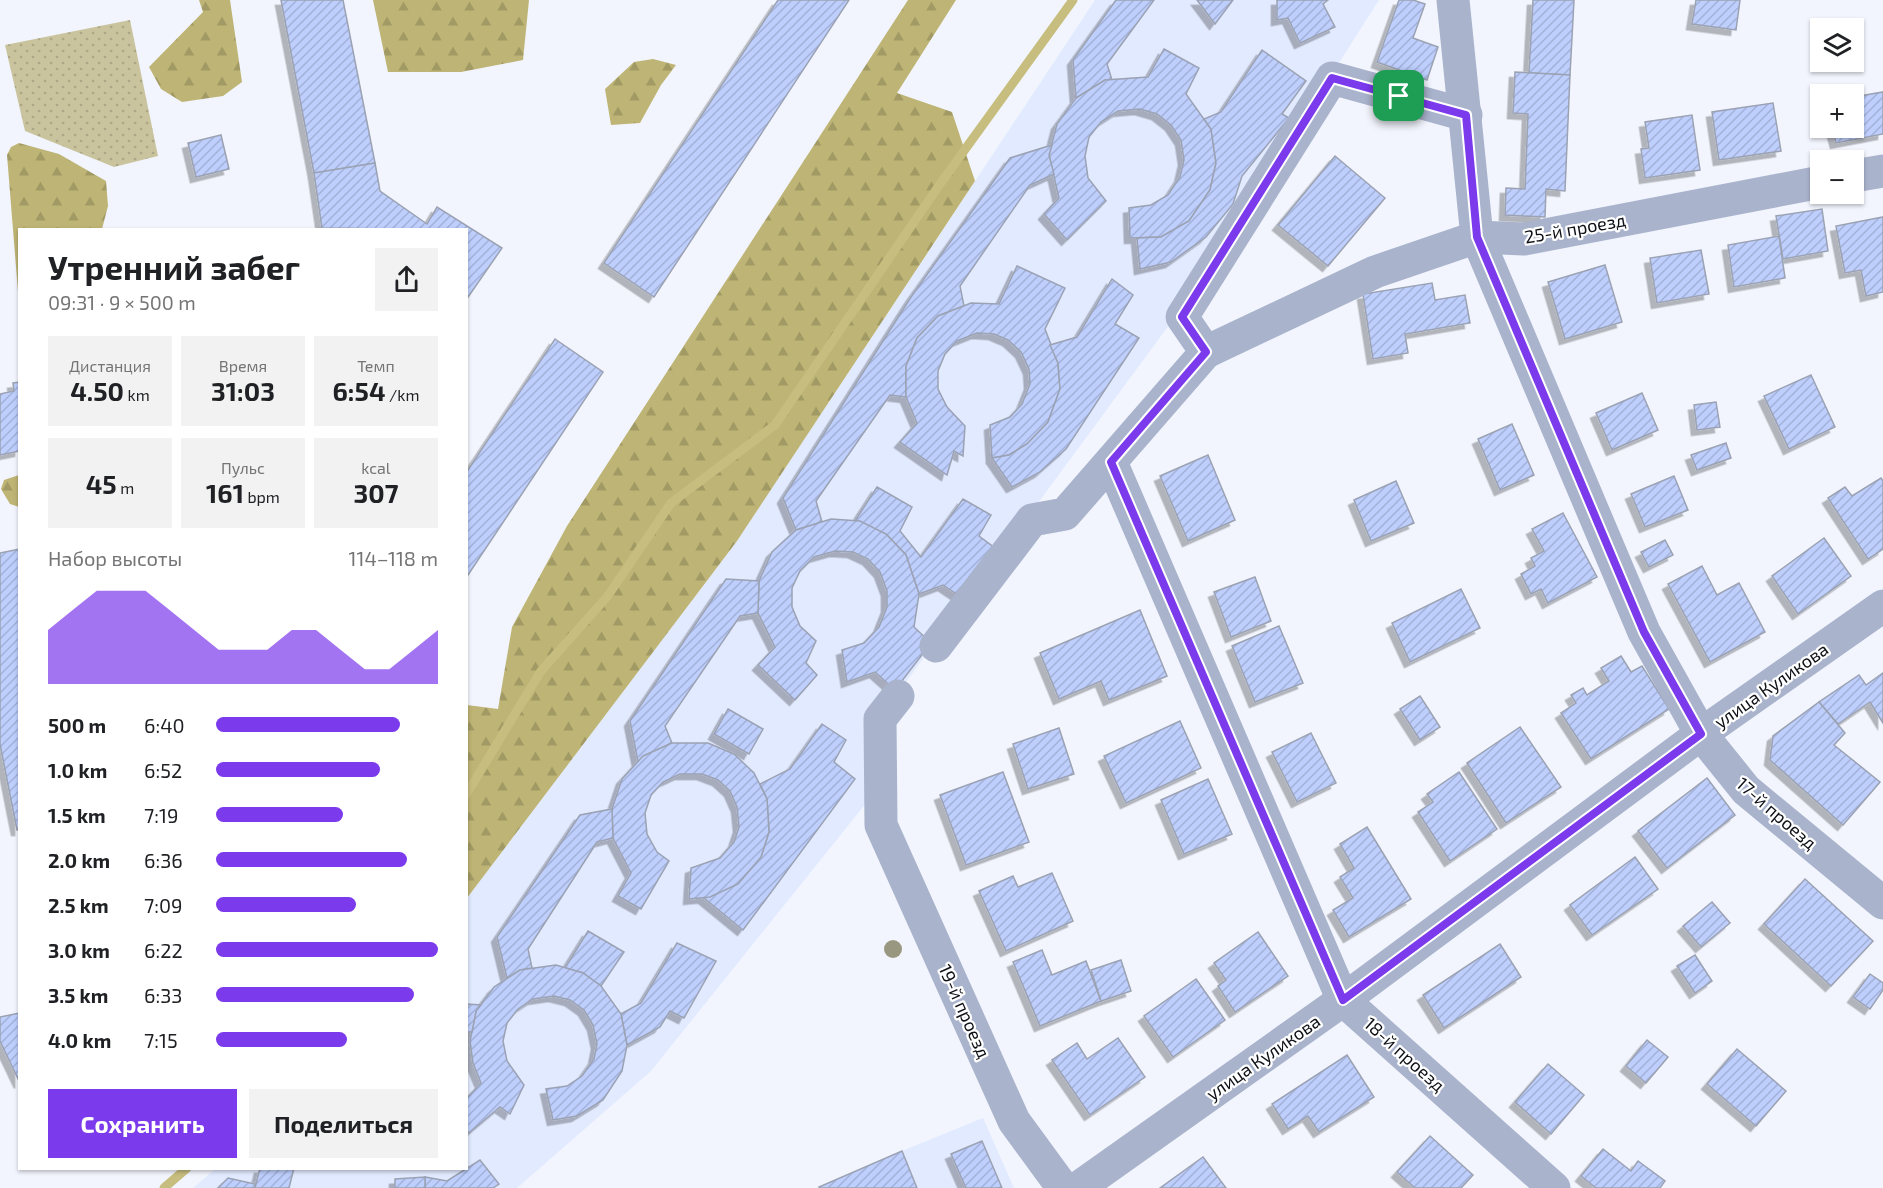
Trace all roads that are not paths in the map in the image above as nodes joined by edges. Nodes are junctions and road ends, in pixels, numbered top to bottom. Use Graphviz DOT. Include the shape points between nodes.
graph roads {
  1 [pos="1453,0"];
  2 [pos="1466,115"];
  3 [pos="1883,171"];
  4 [pos="1864,174"];
  5 [pos="1810,184"];
  6 [pos="1477,237"];
  7 [pos="1206,352"];
  8 [pos="1111,462"];
  9 [pos="1883,606"];
  10 [pos="936,646"];
  11 [pos="898,696"];
  12 [pos="1701,734"];
  13 [pos="1883,903"];
  14 [pos="1343,1000"];
  15 [pos="1063,1188"];
  16 [pos="1078,1188"];
  17 [pos="1554,1188"];
  1 -- 2 [label="street, 17-й проезд"];
  2 -- 6 [label="street, 17-й проезд"];
  2 -- 7 [label="street" via="1332,78 1182,317"];
  3 -- 4 [label="street"];
  5 -- 6 [label="street, 25-й проезд" via="1524,239"];
  6 -- 7 [label="street, 25-й проезд" via="1376,272"];
  6 -- 12 [label="street, 17-й проезд" via="1644,632"];
  7 -- 8 [label="street"];
  8 -- 10 [label="street" via="1065,514 1032,520"];
  8 -- 14 [label="street, 18-й проезд"];
  9 -- 12 [label="street, улица Куликова"];
  11 -- 15 [label="street, 19-й проезд" via="880,719 882,825 1014,1121"];
  12 -- 13 [label="street, 17-й проезд" via="1746,790"];
  12 -- 14 [label="street, улица Куликова"];
  14 -- 16 [label="street, улица Куликова"];
  14 -- 17 [label="street, 18-й проезд"];
}
